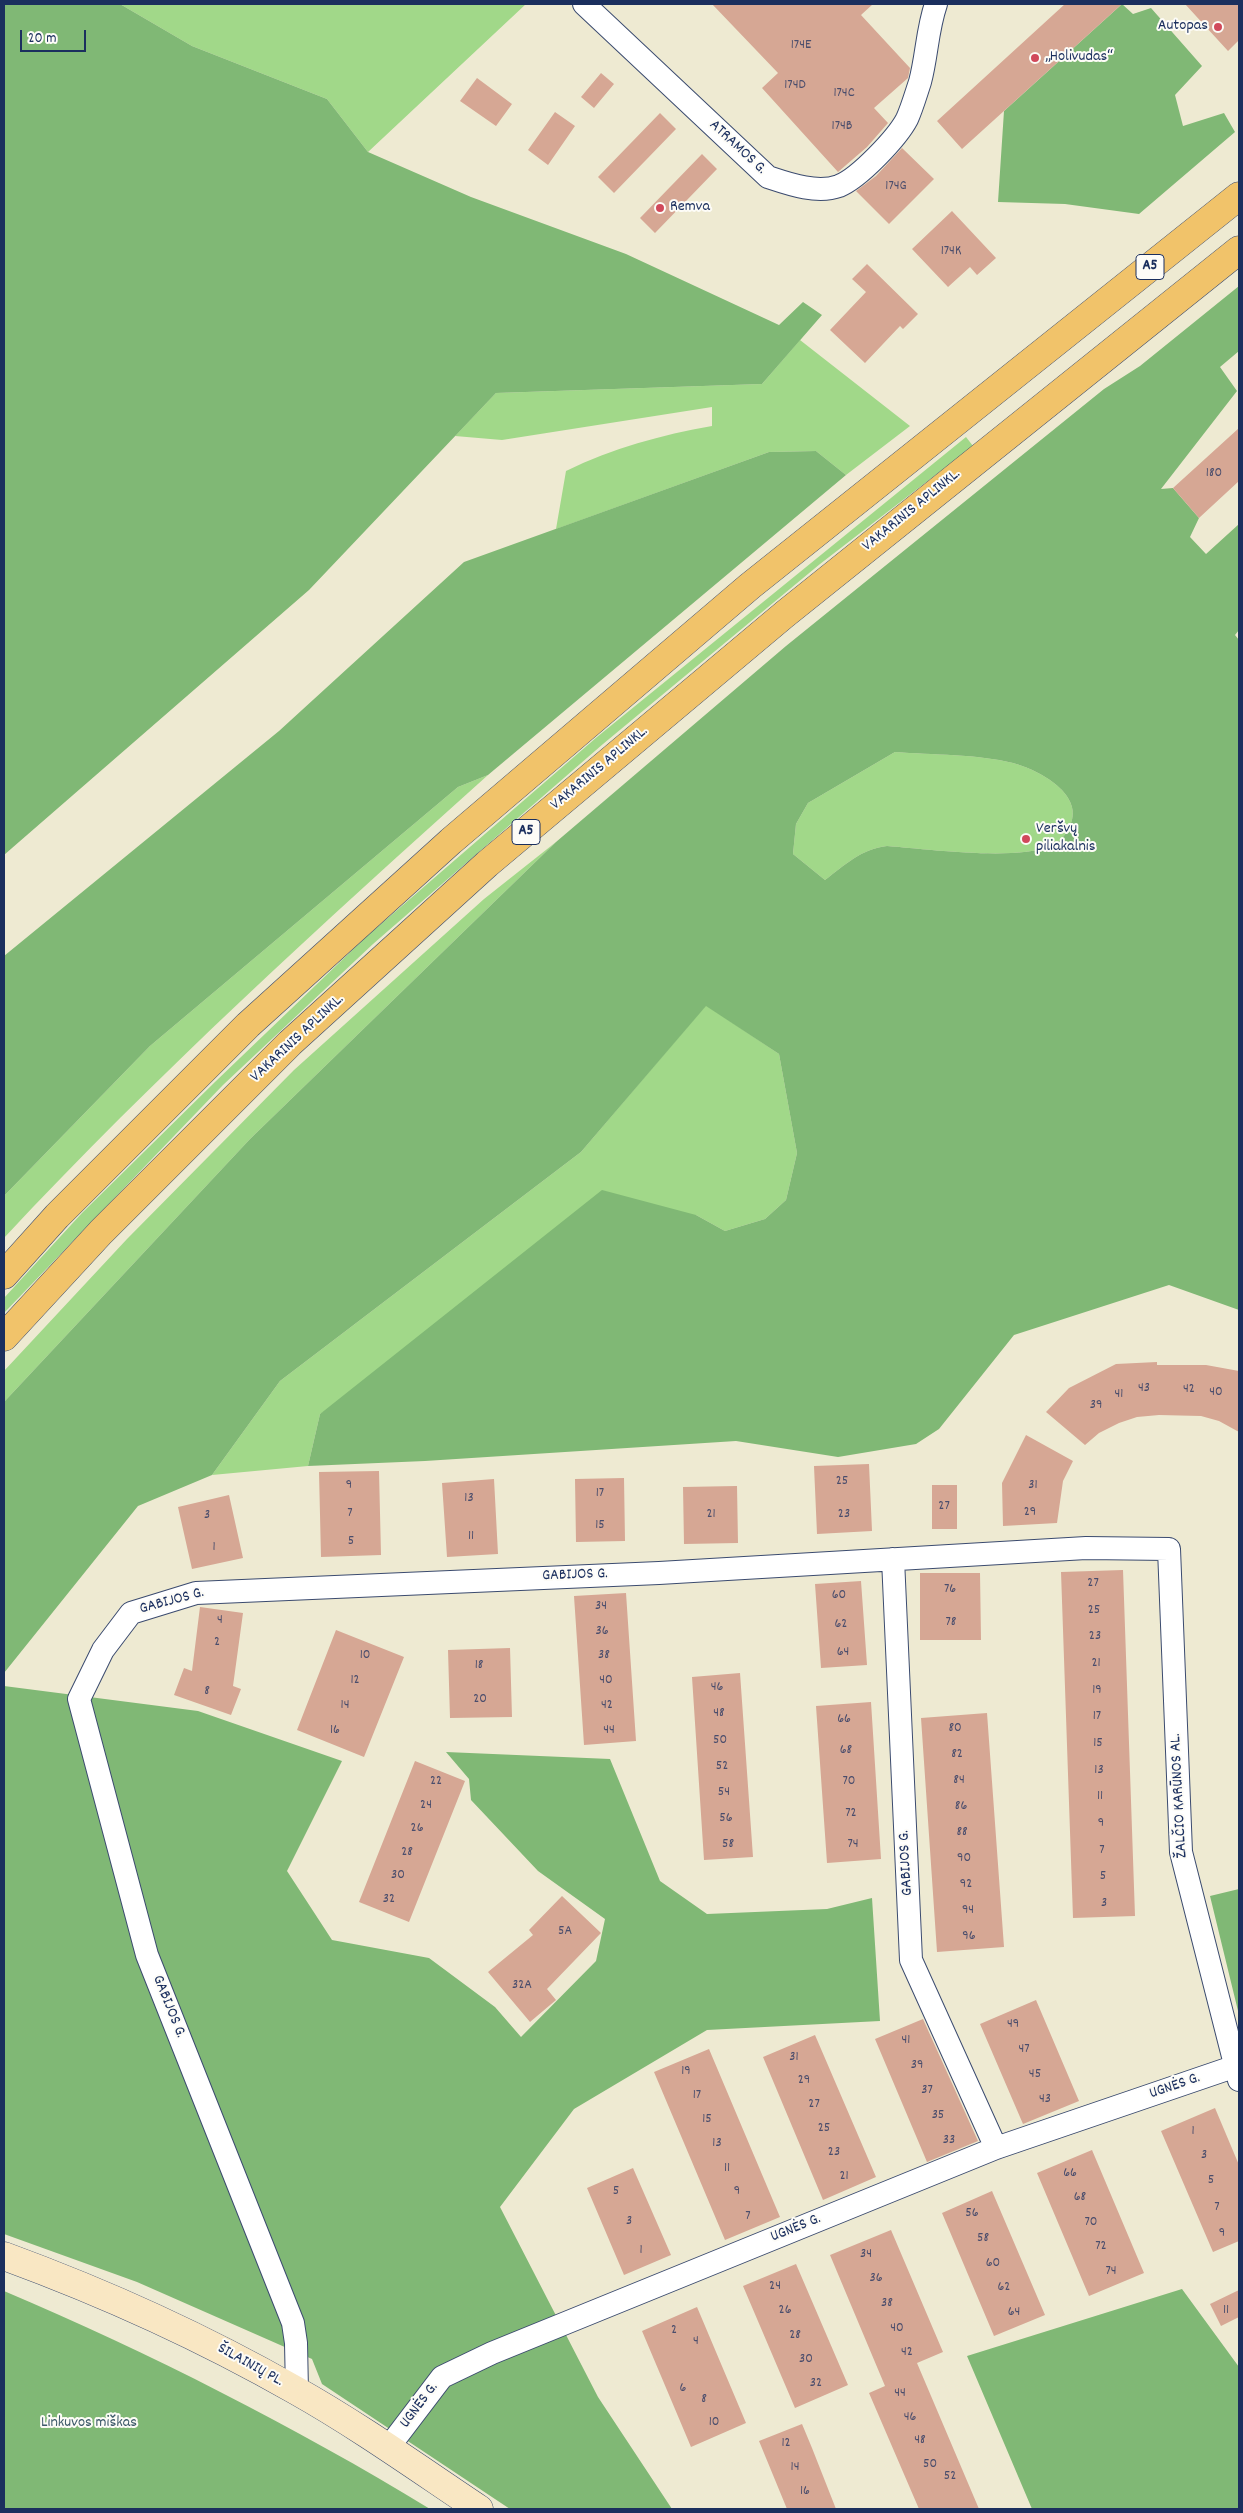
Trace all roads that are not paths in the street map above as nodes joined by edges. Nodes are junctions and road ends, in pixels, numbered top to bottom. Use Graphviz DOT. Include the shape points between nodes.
graph roads {
  1 [pos="584,4"];
  2 [pos="936,4"];
  3 [pos="1239,196"];
  4 [pos="1239,250"];
  5 [pos="4,1275"];
  6 [pos="4,1337"];
  7 [pos="1169,1549"];
  8 [pos="893,1559"];
  9 [pos="1238,2070"];
  10 [pos="996,2148"];
  11 [pos="4,2256"];
  12 [pos="297,2391"];
  13 [pos="388,2448"];
  14 [pos="479,2509"];
  1 -- 2 [label="street, ATRAMOS G." via="768,177 796,186 818,188 838,186 854,177 906,119 920,82"];
  3 -- 5 [label="highway, A5" via="750,586 451,841 248,1025 58,1216"];
  4 -- 6 [label="highway, VAKARINIS APLINKL. / A5" via="784,614 487,864 290,1043 101,1232"];
  7 -- 8 [label="street, GABIJOS G." via="1086,1548"];
  7 -- 9 [label="street, ŽALČIO KARŪNOS AL." via="1181,1852"];
  8 -- 10 [label="street, GABIJOS G." via="911,1960"];
  8 -- 12 [label="street, GABIJOS G." via="196,1592 131,1613 103,1650 79,1699 147,1955 293,2323"];
  9 -- 10 [label="street, UGNĖS G."];
  10 -- 13 [label="street, UGNĖS G." via="483,2357 442,2378"];
  11 -- 12 [label="street, ŠILAINIŲ PL." via="138,2310 215,2346"];
  12 -- 13 [label="street, ŠILAINIŲ PL."];
  13 -- 14 [label="street, ŠILAINIŲ PL."];
}
